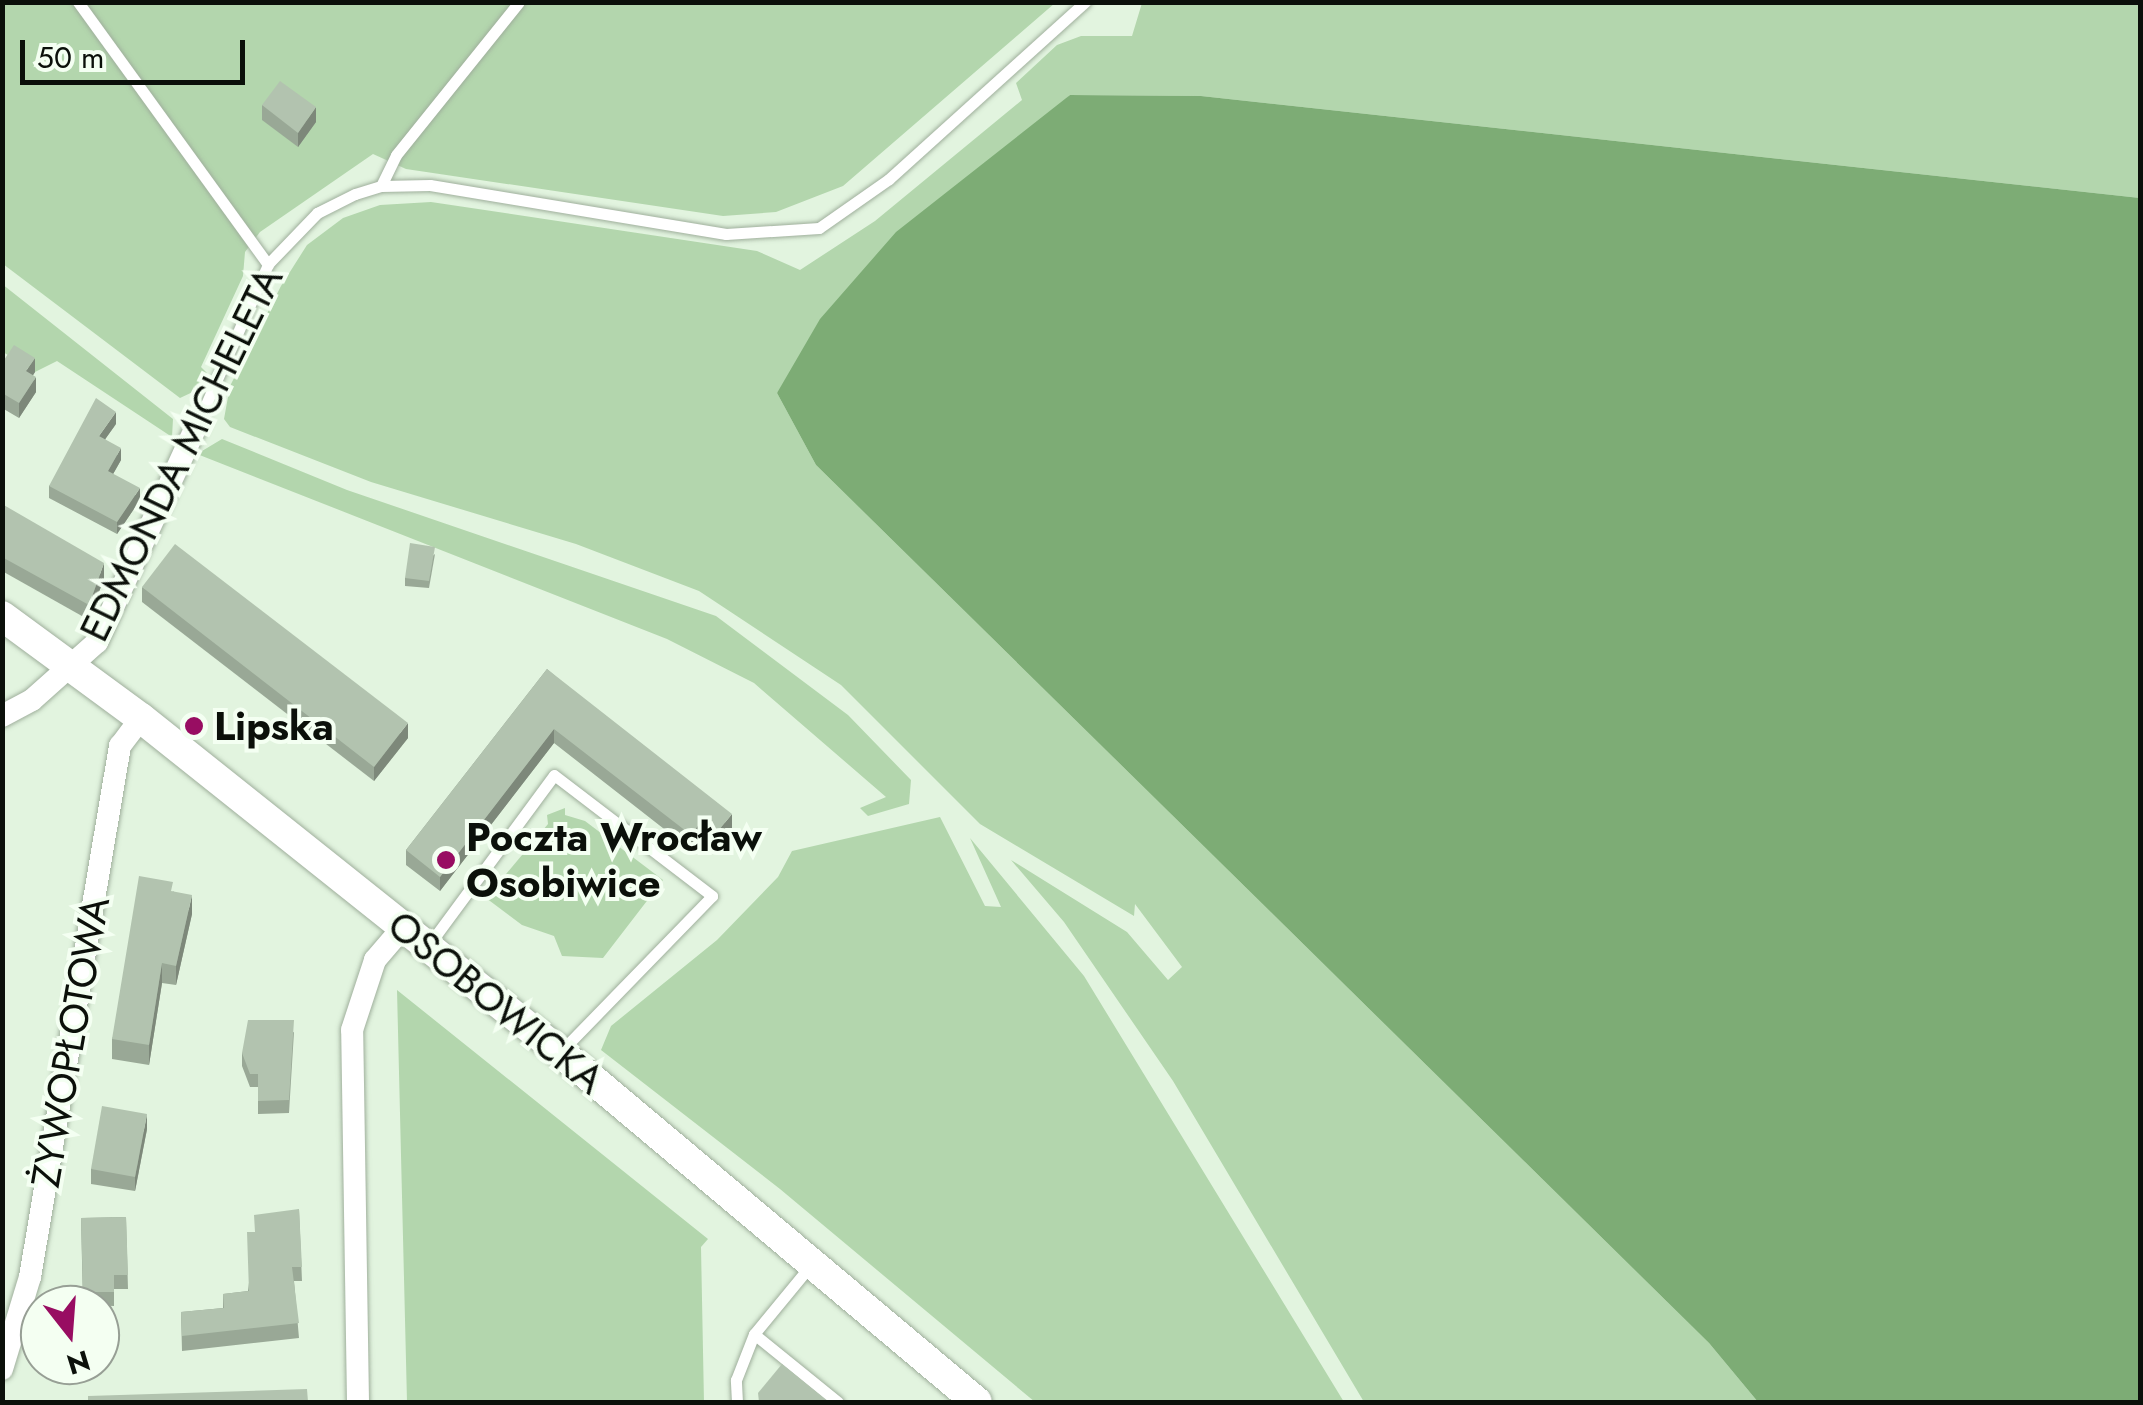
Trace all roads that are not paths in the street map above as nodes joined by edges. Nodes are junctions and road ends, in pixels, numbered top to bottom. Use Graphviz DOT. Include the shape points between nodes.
graph roads {
  1 [pos="78,2"];
  2 [pos="519,2"];
  3 [pos="1085,2"];
  4 [pos="381,186"];
  5 [pos="268,264"];
  6 [pos="199,420"];
  7 [pos="2,616"];
  8 [pos="71,668"];
  9 [pos="2,716"];
  10 [pos="142,718"];
  11 [pos="416,936"];
  12 [pos="560,1052"];
  13 [pos="811,1264"];
  14 [pos="9,1327"];
  15 [pos="754,1334"];
  16 [pos="2,1370"];
  17 [pos="358,1402"];
  18 [pos="737,1402"];
  19 [pos="838,1402"];
  20 [pos="978,1402"];
  1 -- 5 [label="lane"];
  2 -- 4 [label="lane" via="391,162"];
  3 -- 4 [label="lane, EDMONDA MICHELETA" via="889,178 819,228 726,234 430,185"];
  4 -- 5 [label="lane, EDMONDA MICHELETA" via="317,213"];
  5 -- 6 [label="lane, EDMONDA MICHELETA"];
  6 -- 8 [label="street, EDMONDA MICHELETA" via="104,629"];
  7 -- 8 [label="street, OSOBOWICKA"];
  8 -- 9 [label="street, EDMONDA MICHELETA"];
  8 -- 10 [label="street, OSOBOWICKA"];
  10 -- 11 [label="street, OSOBOWICKA"];
  10 -- 14 [label="street, ŻYWOPŁOTOWA" via="120,746 30,1277"];
  11 -- 12 [label="street, OSOBOWICKA"];
  11 -- 12 [label="lane" via="554,775 712,896"];
  11 -- 17 [label="street" via="375,960 352,1030"];
  12 -- 13 [label="street, OSOBOWICKA"];
  13 -- 15 [label="lane"];
  13 -- 20 [label="street, OSOBOWICKA"];
  14 -- 16 [label="street, ŻYWOPŁOTOWA"];
  15 -- 18 [label="lane" via="736,1380"];
  15 -- 19 [label="lane"];
}
